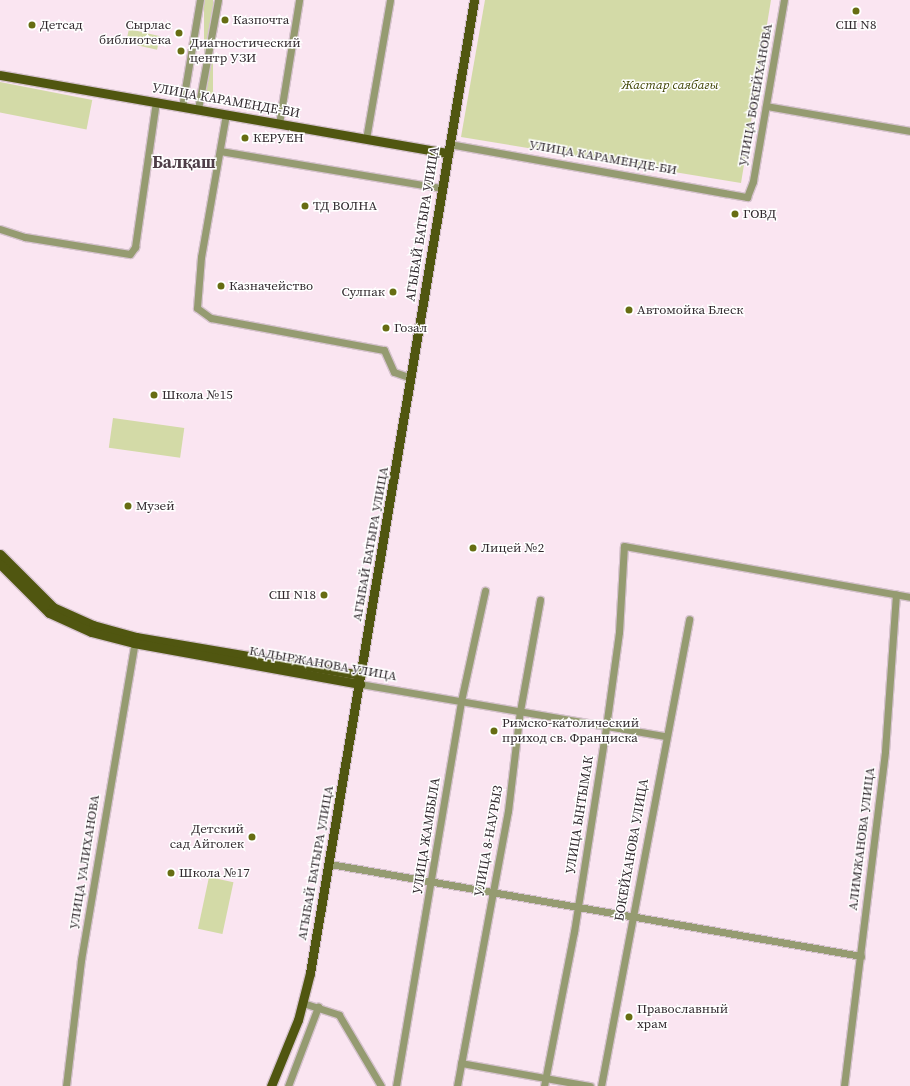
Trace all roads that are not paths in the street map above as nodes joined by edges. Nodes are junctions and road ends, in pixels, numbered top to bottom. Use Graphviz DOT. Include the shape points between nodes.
graph roads {
  1 [pos="200,0"];
  2 [pos="218,0"];
  3 [pos="299,0"];
  4 [pos="390,0"];
  5 [pos="474,0"];
  6 [pos="784,0"];
  7 [pos="0,75"];
  8 [pos="156,102"];
  9 [pos="182,106"];
  10 [pos="766,106"];
  11 [pos="198,109"];
  12 [pos="226,114"];
  13 [pos="279,124"];
  14 [pos="910,130"];
  15 [pos="366,139"];
  16 [pos="448,149"];
  17 [pos="220,151"];
  18 [pos="442,188"];
  19 [pos="751,194"];
  20 [pos="0,229"];
  21 [pos="411,378"];
  22 [pos="0,554"];
  23 [pos="0,564"];
  24 [pos="485,591"];
  25 [pos="896,594"];
  26 [pos="910,597"];
  27 [pos="540,600"];
  28 [pos="689,620"];
  29 [pos="135,640"];
  30 [pos="360,679"];
  31 [pos="461,701"];
  32 [pos="520,711"];
  33 [pos="606,727"];
  34 [pos="665,736"];
  35 [pos="330,864"];
  36 [pos="432,882"];
  37 [pos="492,892"];
  38 [pos="578,907"];
  39 [pos="633,916"];
  40 [pos="861,956"];
  41 [pos="303,1003"];
  42 [pos="318,1007"];
  43 [pos="461,1063"];
  44 [pos="546,1078"];
  45 [pos="374,1083"];
  46 [pos="66,1086"];
  47 [pos="271,1086"];
  48 [pos="288,1086"];
  49 [pos="380,1086"];
  50 [pos="396,1086"];
  51 [pos="457,1086"];
  52 [pos="544,1086"];
  53 [pos="590,1086"];
  54 [pos="601,1086"];
  55 [pos="844,1086"];
  1 -- 9 [label="street"];
  2 -- 11 [label="street"];
  3 -- 13 [label="street"];
  4 -- 15 [label="street"];
  5 -- 16 [label="main road, АГЫБАЙ БАТЫРА УЛИЦА"];
  6 -- 10 [label="street, УЛИЦА БОКЕЙХАНОВА"];
  7 -- 8 [label="main road, УЛИЦА КАРАМЕНДЕ-БИ"];
  8 -- 9 [label="main road, УЛИЦА КАРАМЕНДЕ-БИ"];
  8 -- 20 [label="street" via="135,247 130,254 25,237"];
  9 -- 11 [label="main road, УЛИЦА КАРАМЕНДЕ-БИ"];
  10 -- 14 [label="street"];
  10 -- 19 [label="street, УЛИЦА БОКЕЙХАНОВА"];
  11 -- 12 [label="main road, УЛИЦА КАРАМЕНДЕ-БИ"];
  12 -- 13 [label="main road, УЛИЦА КАРАМЕНДЕ-БИ"];
  12 -- 17 [label="street"];
  13 -- 15 [label="main road, УЛИЦА КАРАМЕНДЕ-БИ"];
  15 -- 16 [label="main road, УЛИЦА КАРАМЕНДЕ-БИ"];
  16 -- 18 [label="main road, АГЫБАЙ БАТЫРА УЛИЦА"];
  16 -- 19 [label="street, УЛИЦА КАРАМЕНДЕ-БИ" via="611,171 742,198"];
  17 -- 18 [label="street"];
  17 -- 21 [label="street" via="196,295 200,313 384,350 394,372"];
  18 -- 21 [label="main road, АГЫБАЙ БАТЫРА УЛИЦА"];
  21 -- 30 [label="main road, АГЫБАЙ БАТЫРА УЛИЦА"];
  22 -- 29 [label="main road, КАДЫРЖАНОВА УЛИЦА" via="53,607 93,626"];
  23 -- 29 [label="main road, КАДЫРЖАНОВА УЛИЦА" via="49,613 91,632"];
  24 -- 31 [label="street, УЛИЦА ЖАМБЫЛА"];
  25 -- 26 [label="street"];
  25 -- 33 [label="street, УЛИЦА ЫНТЫМАК" via="624,546 619,632"];
  25 -- 40 [label="street, АЛИМЖАНОВА УЛИЦА" via="885,751"];
  27 -- 32 [label="street, УЛИЦА 8-НАУРЫЗ"];
  28 -- 34 [label="street, БОКЕЙХАНОВА УЛИЦА"];
  29 -- 30 [label="main road, КАДЫРЖАНОВА УЛИЦА"];
  29 -- 46 [label="street, УЛИЦА УАЛИХАНОВА" via="81,960"];
  30 -- 31 [label="street, КАДЫРЖАНОВА УЛИЦА"];
  30 -- 35 [label="main road, АГЫБАЙ БАТЫРА УЛИЦА"];
  31 -- 32 [label="street, КАДЫРЖАНОВА УЛИЦА"];
  31 -- 36 [label="street, УЛИЦА ЖАМБЫЛА"];
  32 -- 33 [label="street, КАДЫРЖАНОВА УЛИЦА"];
  32 -- 37 [label="street, УЛИЦА 8-НАУРЫЗ" via="508,811"];
  33 -- 34 [label="street, КАДЫРЖАНОВА УЛИЦА"];
  33 -- 38 [label="street, УЛИЦА ЫНТЫМАК"];
  34 -- 39 [label="street, БОКЕЙХАНОВА УЛИЦА"];
  35 -- 36 [label="street"];
  35 -- 41 [label="main road, АГЫБАЙ БАТЫРА УЛИЦА"];
  36 -- 37 [label="street"];
  36 -- 50 [label="street, УЛИЦА ЖАМБЫЛА"];
  37 -- 38 [label="street"];
  37 -- 43 [label="street, УЛИЦА 8-НАУРЫЗ"];
  38 -- 39 [label="street"];
  38 -- 44 [label="street, УЛИЦА ЫНТЫМАК"];
  39 -- 40 [label="street"];
  39 -- 54 [label="street, БОКЕЙХАНОВА УЛИЦА"];
  40 -- 55 [label="street, АЛИМЖАНОВА УЛИЦА"];
  41 -- 42 [label="street"];
  41 -- 47 [label="main road, АГЫБАЙ БАТЫРА УЛИЦА"];
  42 -- 45 [label="street" via="339,1016"];
  42 -- 48 [label="street"];
  43 -- 44 [label="street"];
  43 -- 51 [label="street, УЛИЦА 8-НАУРЫЗ"];
  44 -- 52 [label="street, УЛИЦА ЫНТЫМАК"];
  44 -- 53 [label="street"];
  45 -- 49 [label="street"];
}
